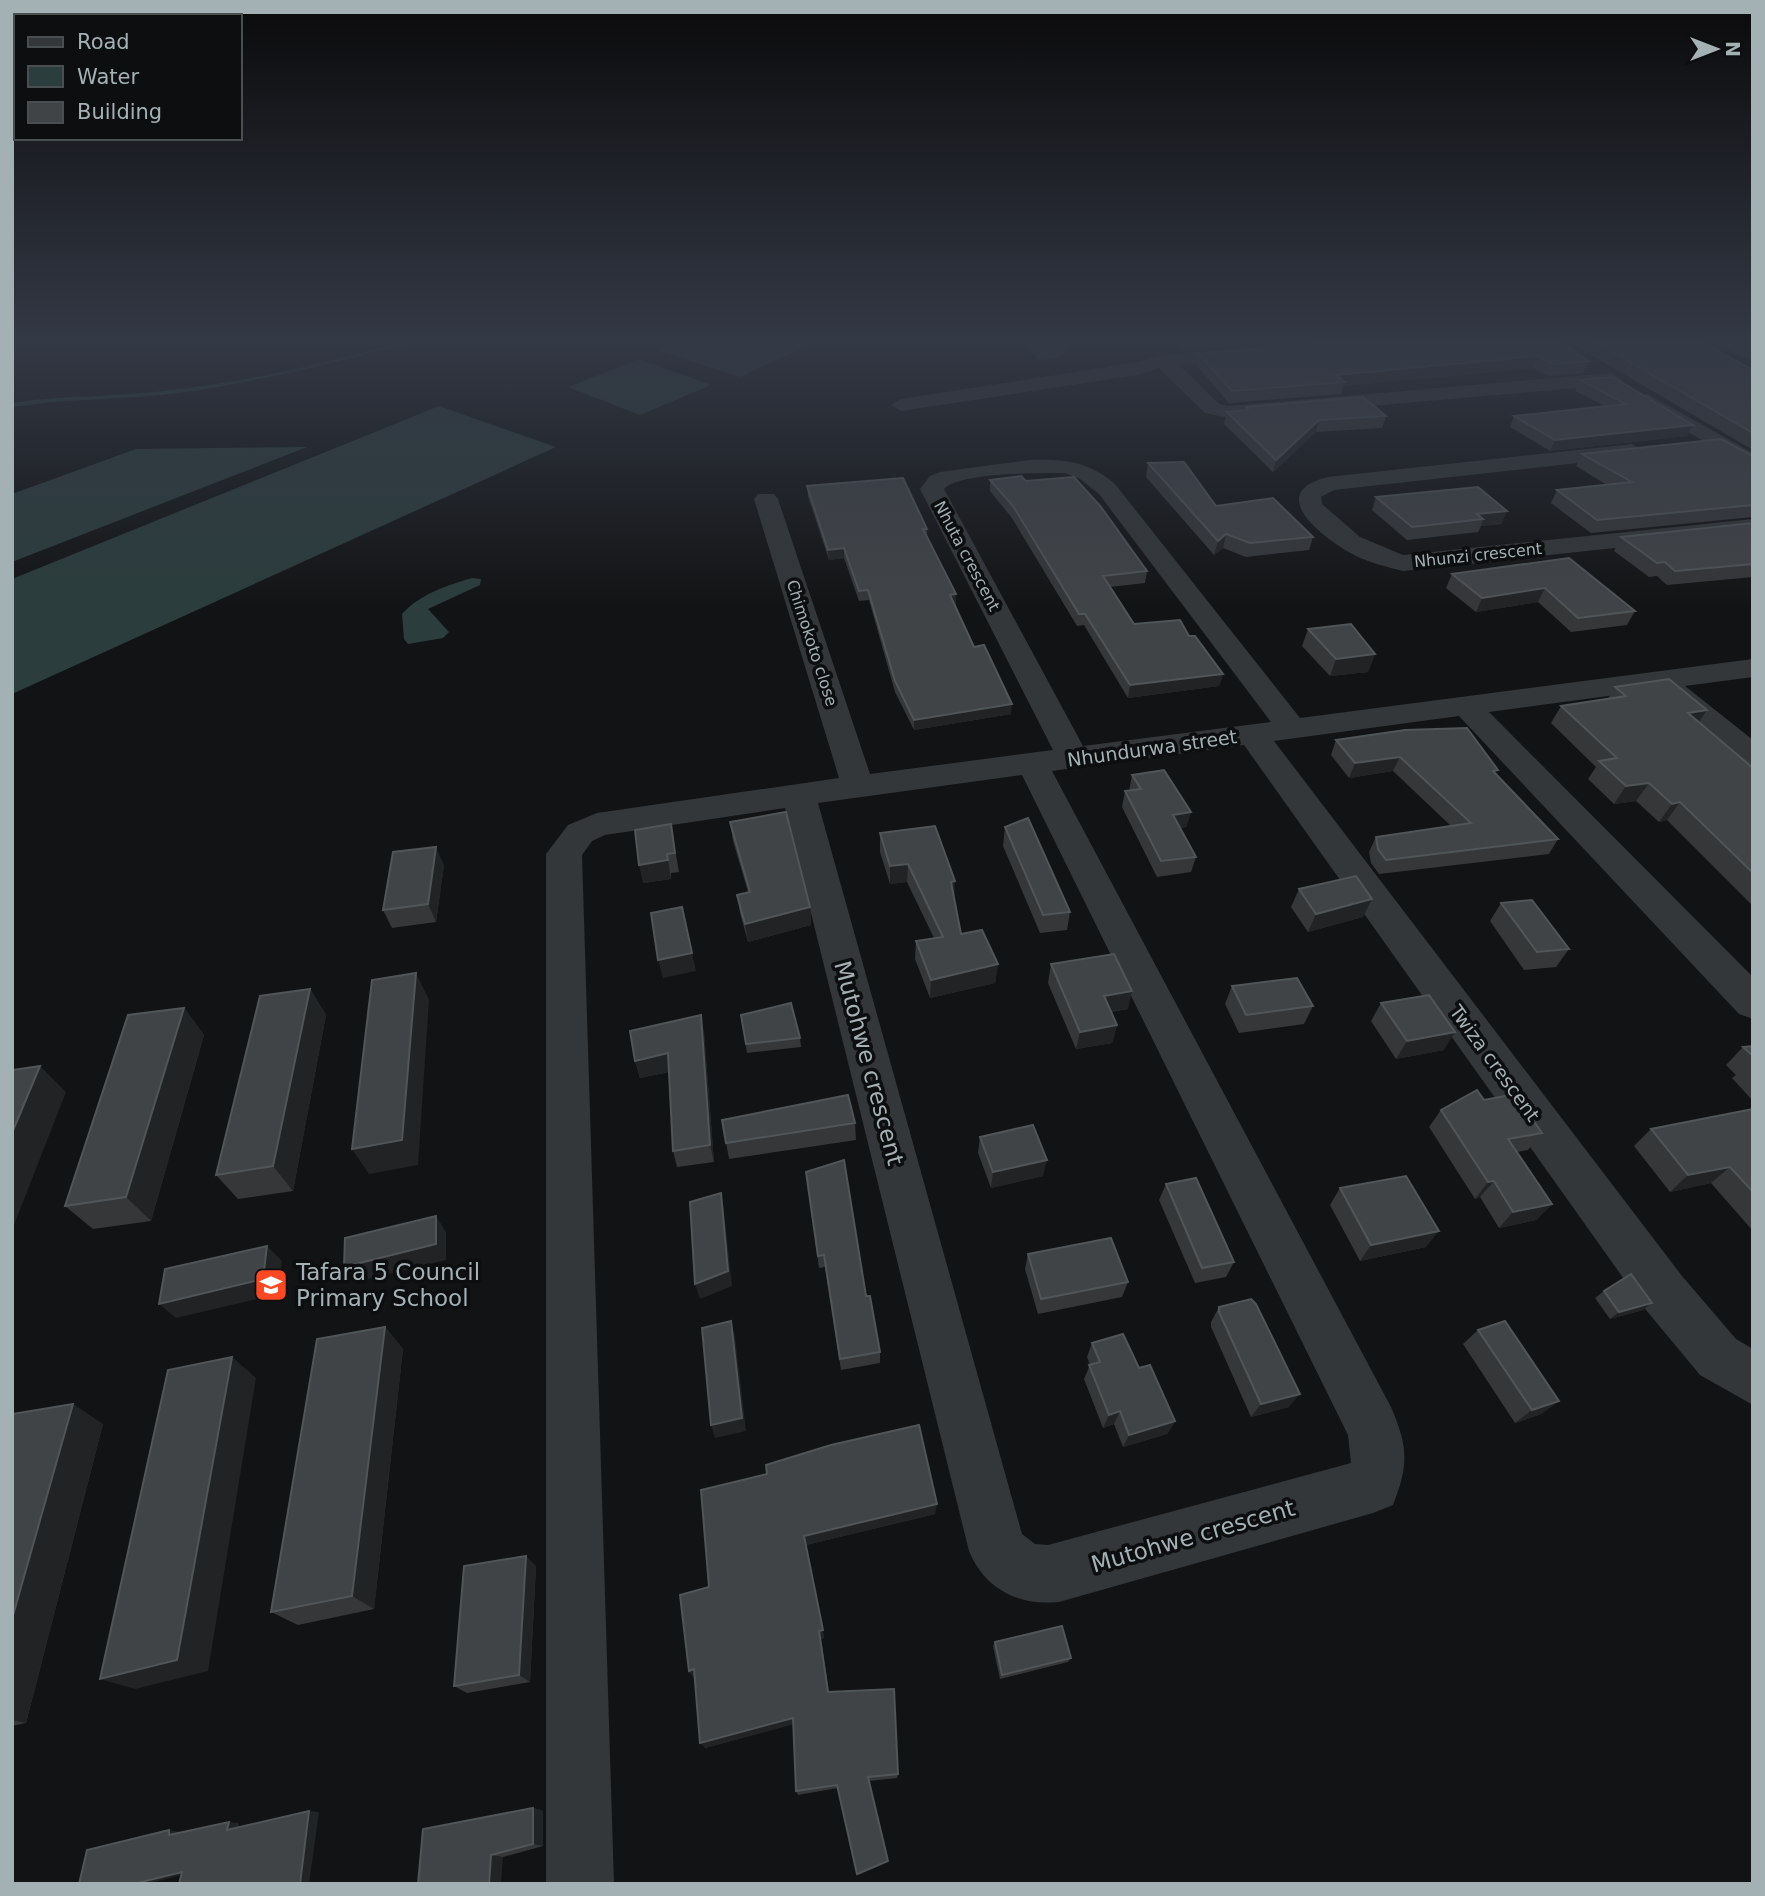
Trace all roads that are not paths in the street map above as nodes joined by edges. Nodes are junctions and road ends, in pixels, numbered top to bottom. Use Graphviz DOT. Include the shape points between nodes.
graph roads {
  1 [pos="1699,431"];
  2 [pos="1717,442"];
  3 [pos="1753,463"];
  4 [pos="765,499"];
  5 [pos="1753,526"];
  6 [pos="1753,668"];
  7 [pos="1660,680"];
  8 [pos="1464,704"];
  9 [pos="1272,731"];
  10 [pos="1753,757"];
  11 [pos="1054,762"];
  12 [pos="858,786"];
  13 [pos="799,795"];
  14 [pos="1753,1003"];
  15 [pos="1753,1379"];
  16 [pos="580,1884"];
  1 -- 2 [label="street"];
  2 -- 3 [label="street"];
  2 -- 5 [label="street, Nhunzi crescent" via="1328,484 1309,494 1310,505 1346,540 1403,563"];
  4 -- 12 [label="street, Chimokoto close"];
  6 -- 7 [label="street, Nhundurwa street"];
  7 -- 8 [label="street, Nhundurwa street"];
  7 -- 10 [label="street"];
  8 -- 9 [label="street, Nhundurwa street"];
  8 -- 14 [label="street"];
  9 -- 11 [label="street, Nhundurwa street"];
  9 -- 11 [label="street, Nhuta crescent" via="1107,489 1094,478 1076,468 1056,465 956,475 938,481 932,489"];
  9 -- 15 [label="street, Twiza crescent" via="1664,1293 1718,1357"];
  11 -- 12 [label="street, Nhundurwa street"];
  11 -- 13 [label="street, Mutohwe crescent" via="1372,1426 1380,1467 1373,1485 1059,1573 1034,1576 1017,1569 998,1551"];
  12 -- 13 [label="street, Nhundurwa street"];
  13 -- 16 [label="street, Nhundurwa street" via="597,825 580,833 564,854"];
}
